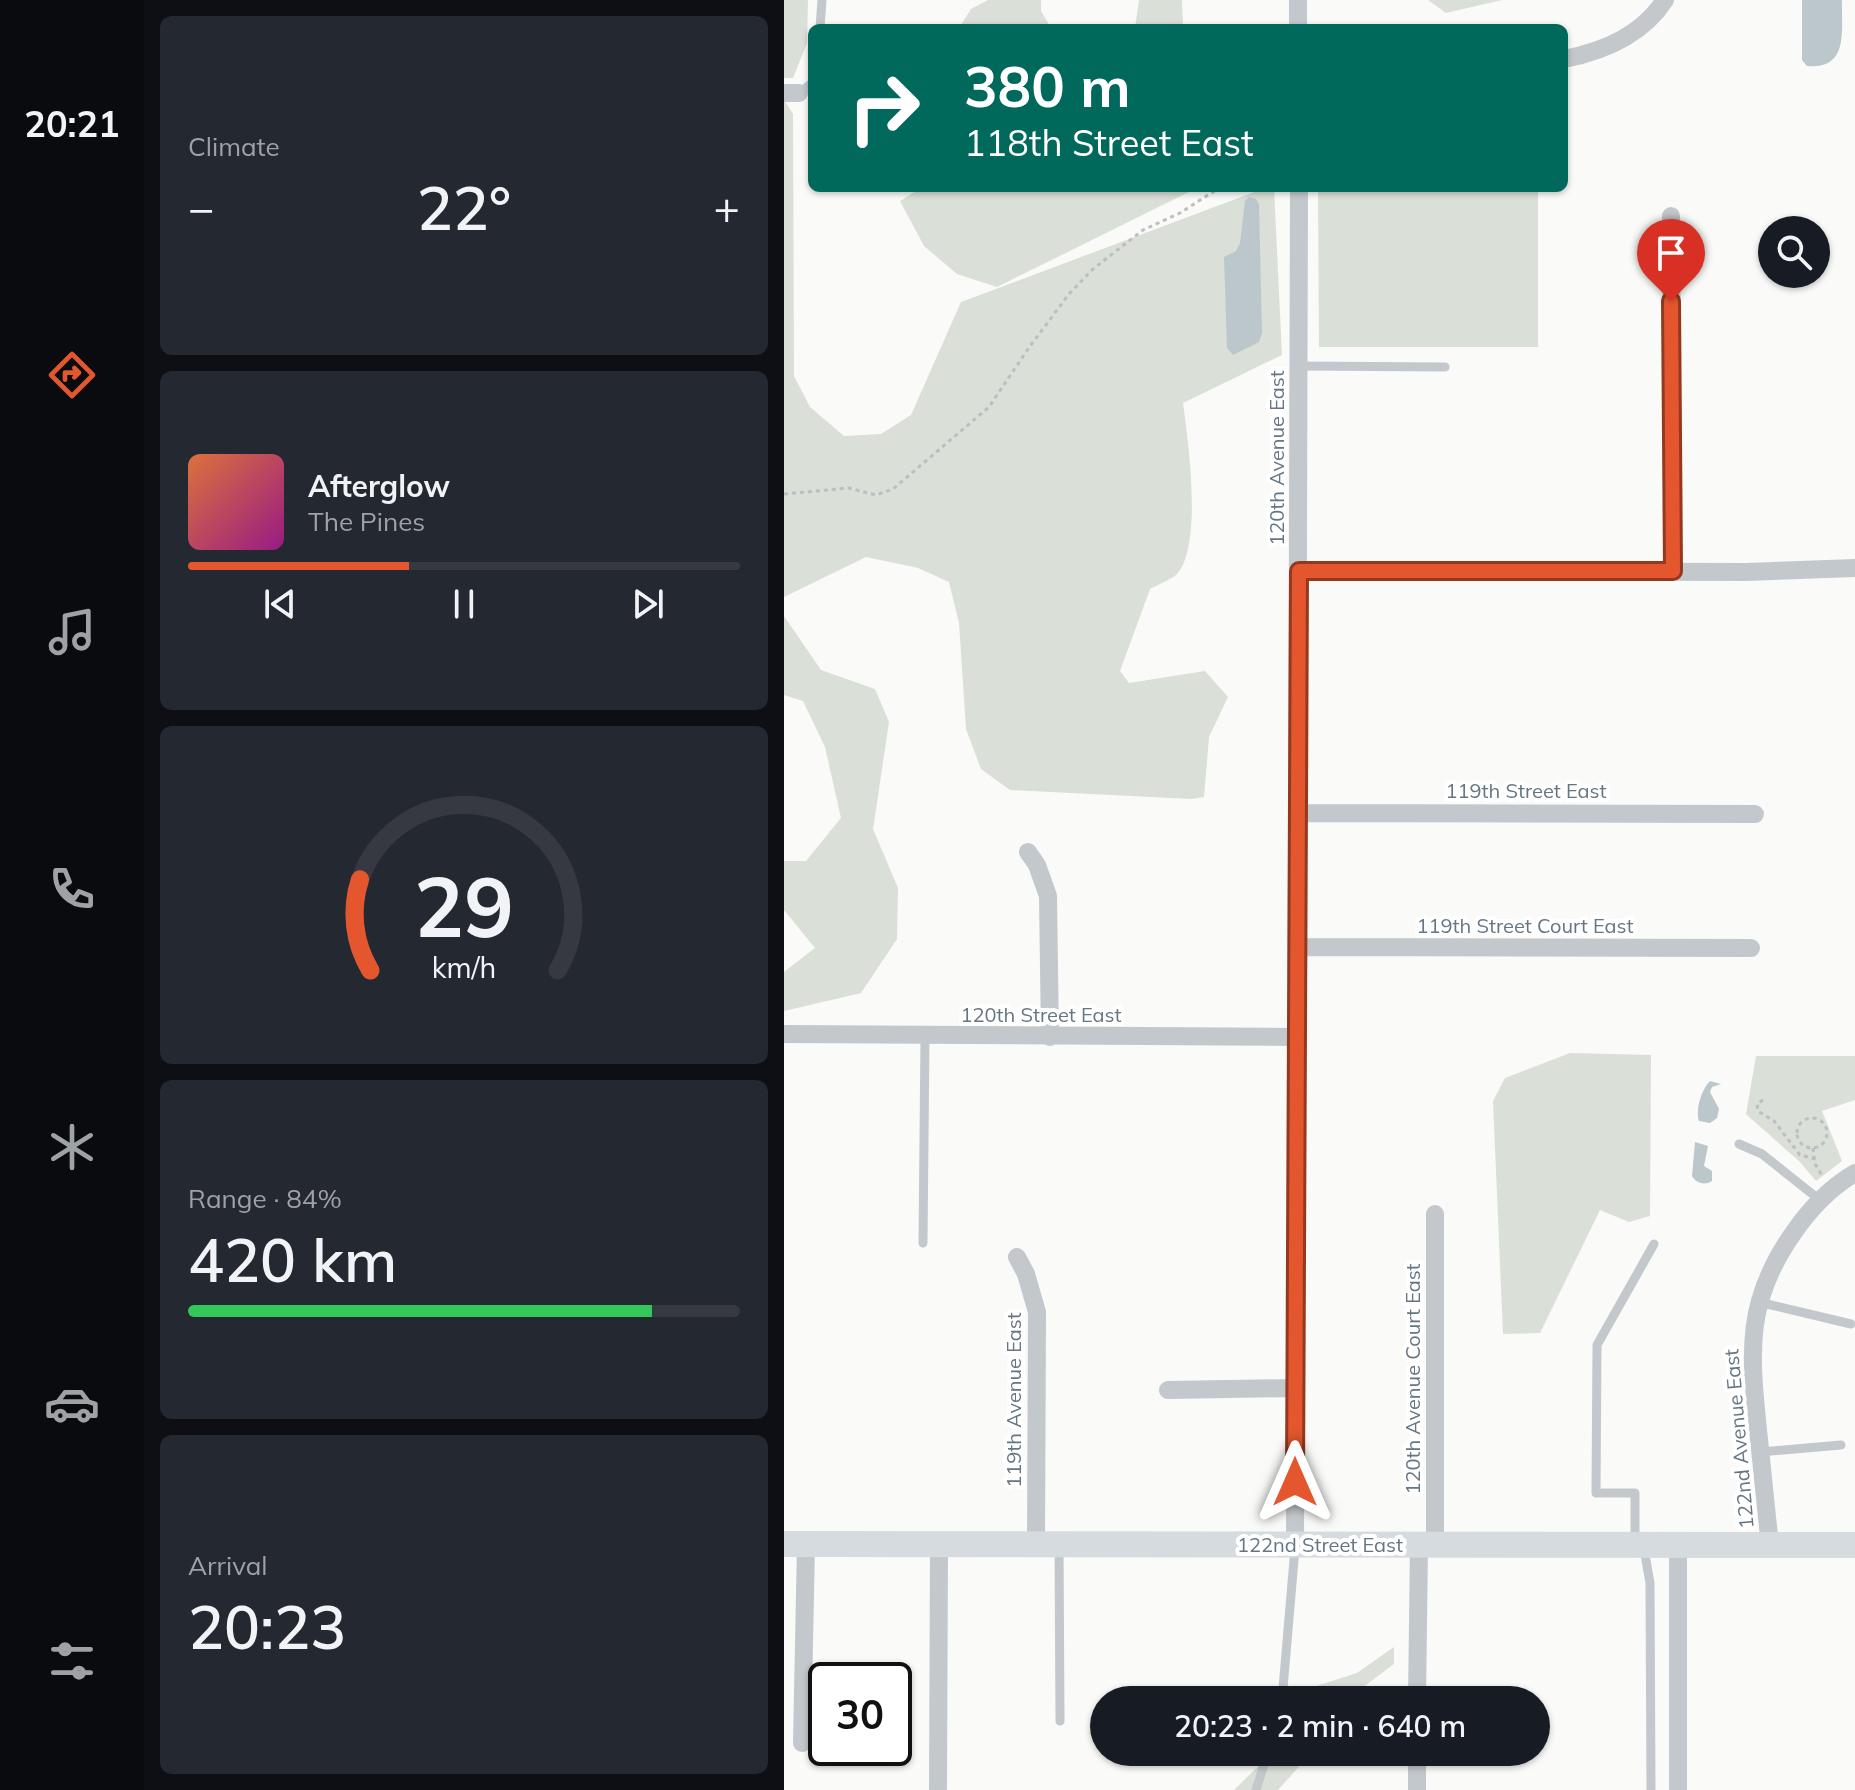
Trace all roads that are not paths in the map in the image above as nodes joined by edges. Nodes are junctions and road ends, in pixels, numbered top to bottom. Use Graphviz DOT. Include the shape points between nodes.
graph roads {
  1 [pos="822,0"];
  2 [pos="1298,0"];
  3 [pos="1665,0"];
  4 [pos="820,24"];
  5 [pos="1298,24"];
  6 [pos="1568,58"];
  7 [pos="1299,192"];
  8 [pos="1671,216"];
  9 [pos="1299,366"];
  10 [pos="1445,367"];
  11 [pos="1855,568"];
  12 [pos="1299,571"];
  13 [pos="1673,571"];
  14 [pos="1298,813"];
  15 [pos="1755,814"];
  16 [pos="1028,852"];
  17 [pos="1298,947"];
  18 [pos="1751,948"];
  19 [pos="784,1034"];
  20 [pos="925,1036"];
  21 [pos="1050,1037"];
  22 [pos="1298,1037"];
  23 [pos="1739,1144"];
  24 [pos="1855,1173"];
  25 [pos="1821,1201"];
  26 [pos="1435,1214"];
  27 [pos="923,1243"];
  28 [pos="1654,1244"];
  29 [pos="1017,1257"];
  30 [pos="1759,1302"];
  31 [pos="1851,1324"];
  32 [pos="1295,1388"];
  33 [pos="1168,1390"];
  34 [pos="1841,1445"];
  35 [pos="1760,1452"];
  36 [pos="795,1544"];
  37 [pos="939,1545"];
  38 [pos="1048,1545"];
  39 [pos="1295,1545"];
  40 [pos="1427,1545"];
  41 [pos="1640,1545"];
  42 [pos="1855,1545"];
  43 [pos="1678,1546"];
  44 [pos="1770,1546"];
  45 [pos="1283,1686"];
  46 [pos="1418,1686"];
  47 [pos="1060,1721"];
  48 [pos="802,1743"];
  49 [pos="1264,1766"];
  50 [pos="1417,1766"];
  51 [pos="938,1790"];
  52 [pos="1256,1790"];
  53 [pos="1417,1790"];
  54 [pos="1651,1790"];
  55 [pos="1678,1790"];
  1 -- 4 [label="lane"];
  2 -- 5 [label="street"];
  3 -- 6 [label="street" via="1654,16 1623,39"];
  7 -- 9 [label="street, 120th Avenue East"];
  8 -- 13 [label="street"];
  9 -- 10 [label="lane"];
  9 -- 12 [label="street, 120th Avenue East"];
  11 -- 13 [label="street"];
  12 -- 13 [label="street"];
  12 -- 14 [label="street, 120th Avenue East"];
  14 -- 15 [label="street, 119th Street East"];
  14 -- 17 [label="street, 120th Avenue East"];
  16 -- 21 [label="street" via="1048,896"];
  17 -- 18 [label="street, 119th Street Court East"];
  17 -- 22 [label="street, 120th Avenue East"];
  19 -- 20 [label="street, 120th Street East"];
  20 -- 21 [label="street, 120th Street East"];
  20 -- 27 [label="lane"];
  21 -- 22 [label="street, 120th Street East"];
  22 -- 32 [label="street, 120th Avenue East"];
  23 -- 25 [label="lane" via="1762,1154"];
  24 -- 25 [label="street, 122nd Avenue East"];
  25 -- 30 [label="street, 122nd Avenue East" via="1784,1246"];
  26 -- 40 [label="street, 120th Avenue Court East"];
  28 -- 41 [label="lane" via="1597,1345 1596,1493 1635,1493"];
  29 -- 38 [label="street, 119th Avenue East" via="1037,1312"];
  30 -- 31 [label="lane"];
  30 -- 35 [label="street, 122nd Avenue East" via="1752,1364"];
  32 -- 33 [label="street"];
  32 -- 39 [label="street, 120th Avenue East"];
  34 -- 35 [label="lane"];
  35 -- 44 [label="street, 122nd Avenue East"];
  36 -- 37 [label="street, 122nd Street East"];
  36 -- 48 [label="street"];
  37 -- 38 [label="street, 122nd Street East"];
  37 -- 51 [label="street"];
  38 -- 39 [label="street, 122nd Street East"];
  38 -- 47 [label="lane"];
  39 -- 40 [label="street, 122nd Street East"];
  39 -- 45 [label="lane"];
  40 -- 41 [label="street, 122nd Street East"];
  40 -- 46 [label="street, 120th Avenue Court East"];
  41 -- 43 [label="street, 122nd Street East"];
  41 -- 54 [label="lane" via="1650,1583"];
  42 -- 44 [label="street, 122nd Street East"];
  43 -- 44 [label="street, 122nd Street East"];
  43 -- 55 [label="street"];
  49 -- 52 [label="lane"];
  50 -- 53 [label="street"];
}
